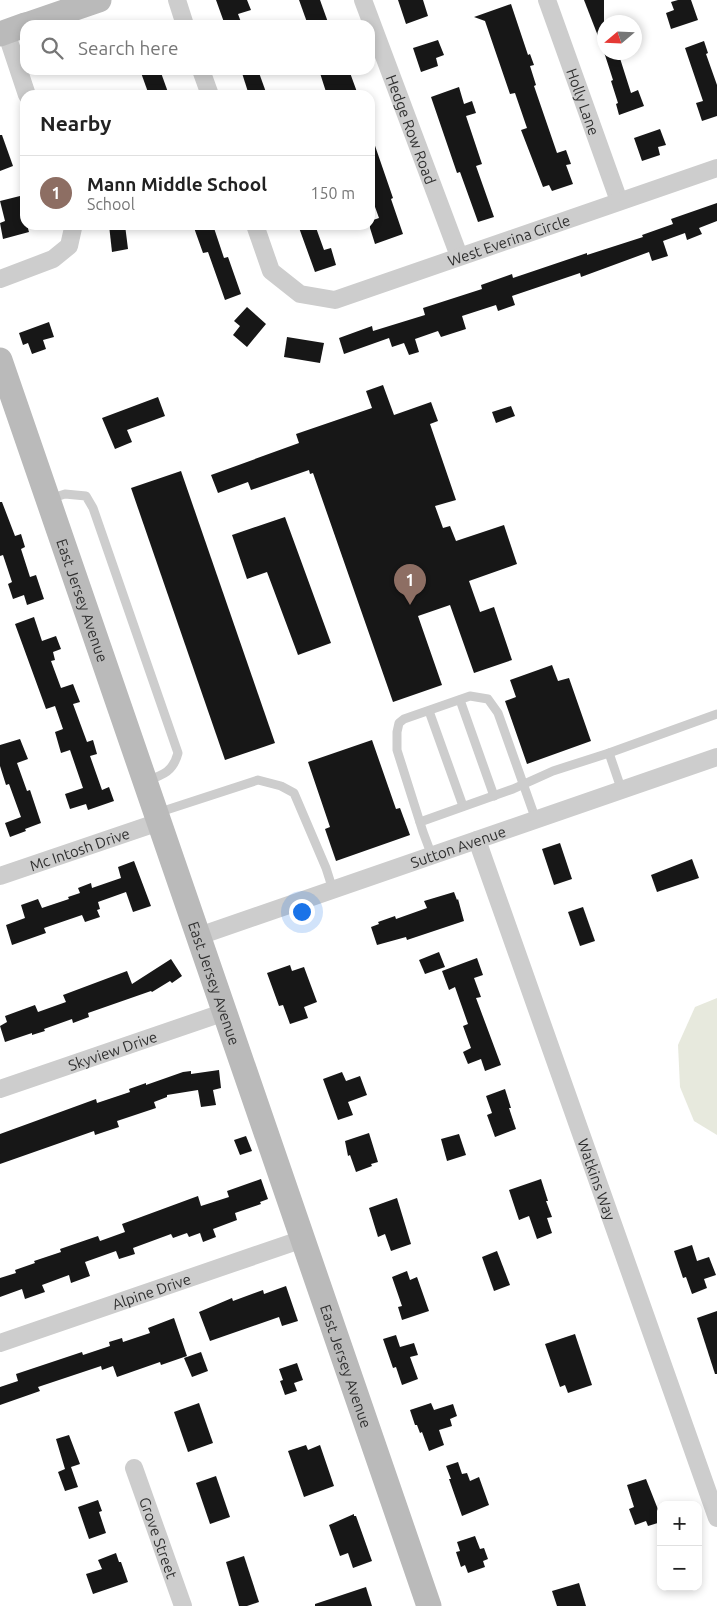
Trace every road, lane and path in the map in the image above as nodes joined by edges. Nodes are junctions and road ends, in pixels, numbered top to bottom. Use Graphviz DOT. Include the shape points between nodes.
graph roads {
  1 [pos="99,0"];
  2 [pos="176,0"];
  3 [pos="363,0"];
  4 [pos="547,0"];
  5 [pos="40,20"];
  6 [pos="183,20"];
  7 [pos="370,20"];
  8 [pos="14,29"];
  9 [pos="375,32"];
  10 [pos="20,59"];
  11 [pos="23,75"];
  12 [pos="203,75"];
  13 [pos="26,90"];
  14 [pos="208,90"];
  15 [pos="717,168"];
  16 [pos="619,202"];
  17 [pos="73,230"];
  18 [pos="257,230"];
  19 [pos="459,256"];
  20 [pos="0,279"];
  21 [pos="0,360"];
  22 [pos="8,408"];
  23 [pos="48,499"];
  24 [pos="460,700"];
  25 [pos="429,711"];
  26 [pos="717,714"];
  27 [pos="609,753"];
  28 [pos="717,757"];
  29 [pos="145,782"];
  30 [pos="524,784"];
  31 [pos="622,791"];
  32 [pos="494,796"];
  33 [pos="463,806"];
  34 [pos="158,817"];
  35 [pos="536,820"];
  36 [pos="420,822"];
  37 [pos="477,840"];
  38 [pos="432,856"];
  39 [pos="0,876"];
  40 [pos="333,890"];
  41 [pos="199,936"];
  42 [pos="225,1012"];
  43 [pos="0,1089"];
  44 [pos="303,1239"];
  45 [pos="0,1343"];
  46 [pos="134,1468"];
  47 [pos="717,1518"];
  48 [pos="183,1606"];
  49 [pos="430,1606"];
  1 -- 5 [label="street"];
  2 -- 6 [label="street"];
  3 -- 7 [label="street, Hedge Row Road"];
  4 -- 16 [label="street, Holly Lane"];
  8 -- 10 [label="street"];
  9 -- 19 [label="street, Hedge Row Road"];
  11 -- 13 [label="street"];
  12 -- 14 [label="street"];
  15 -- 16 [label="street, West Everina Circle"];
  16 -- 19 [label="street, West Everina Circle"];
  17 -- 20 [label="street" via="69,246 53,259"];
  18 -- 19 [label="street, West Everina Circle" via="271,271 300,294 335,300"];
  21 -- 22 [label="street, East Jersey Avenue"];
  22 -- 23 [label="street, East Jersey Avenue"];
  23 -- 29 [label="street, East Jersey Avenue"];
  23 -- 29 [label="lane" via="65,494 86,496 93,508 178,753 176,762 166,774"];
  24 -- 25 [label="lane"];
  24 -- 30 [label="lane" via="470,696 488,699 498,713"];
  24 -- 32 [label="lane"];
  25 -- 33 [label="lane"];
  25 -- 36 [label="lane" via="404,719 399,723 397,732 398,750"];
  26 -- 27 [label="lane"];
  27 -- 30 [label="lane"];
  27 -- 31 [label="lane"];
  28 -- 31 [label="street, Sutton Avenue"];
  29 -- 34 [label="street, East Jersey Avenue"];
  30 -- 32 [label="lane"];
  30 -- 35 [label="lane"];
  31 -- 35 [label="street, Sutton Avenue"];
  32 -- 33 [label="lane"];
  33 -- 36 [label="lane"];
  34 -- 39 [label="street, Mc Intosh Drive"];
  34 -- 40 [label="lane" via="258,780 281,786 294,793"];
  34 -- 41 [label="street, East Jersey Avenue"];
  35 -- 37 [label="street, Sutton Avenue"];
  36 -- 38 [label="lane"];
  37 -- 38 [label="street, Sutton Avenue"];
  37 -- 47 [label="street, Watkins Way"];
  38 -- 40 [label="street, Sutton Avenue"];
  40 -- 41 [label="street, Sutton Avenue"];
  41 -- 42 [label="street, East Jersey Avenue"];
  42 -- 43 [label="street, Skyview Drive"];
  42 -- 44 [label="street, East Jersey Avenue"];
  44 -- 45 [label="street, Alpine Drive"];
  44 -- 49 [label="street, East Jersey Avenue"];
  46 -- 48 [label="street, Grove Street"];
}
